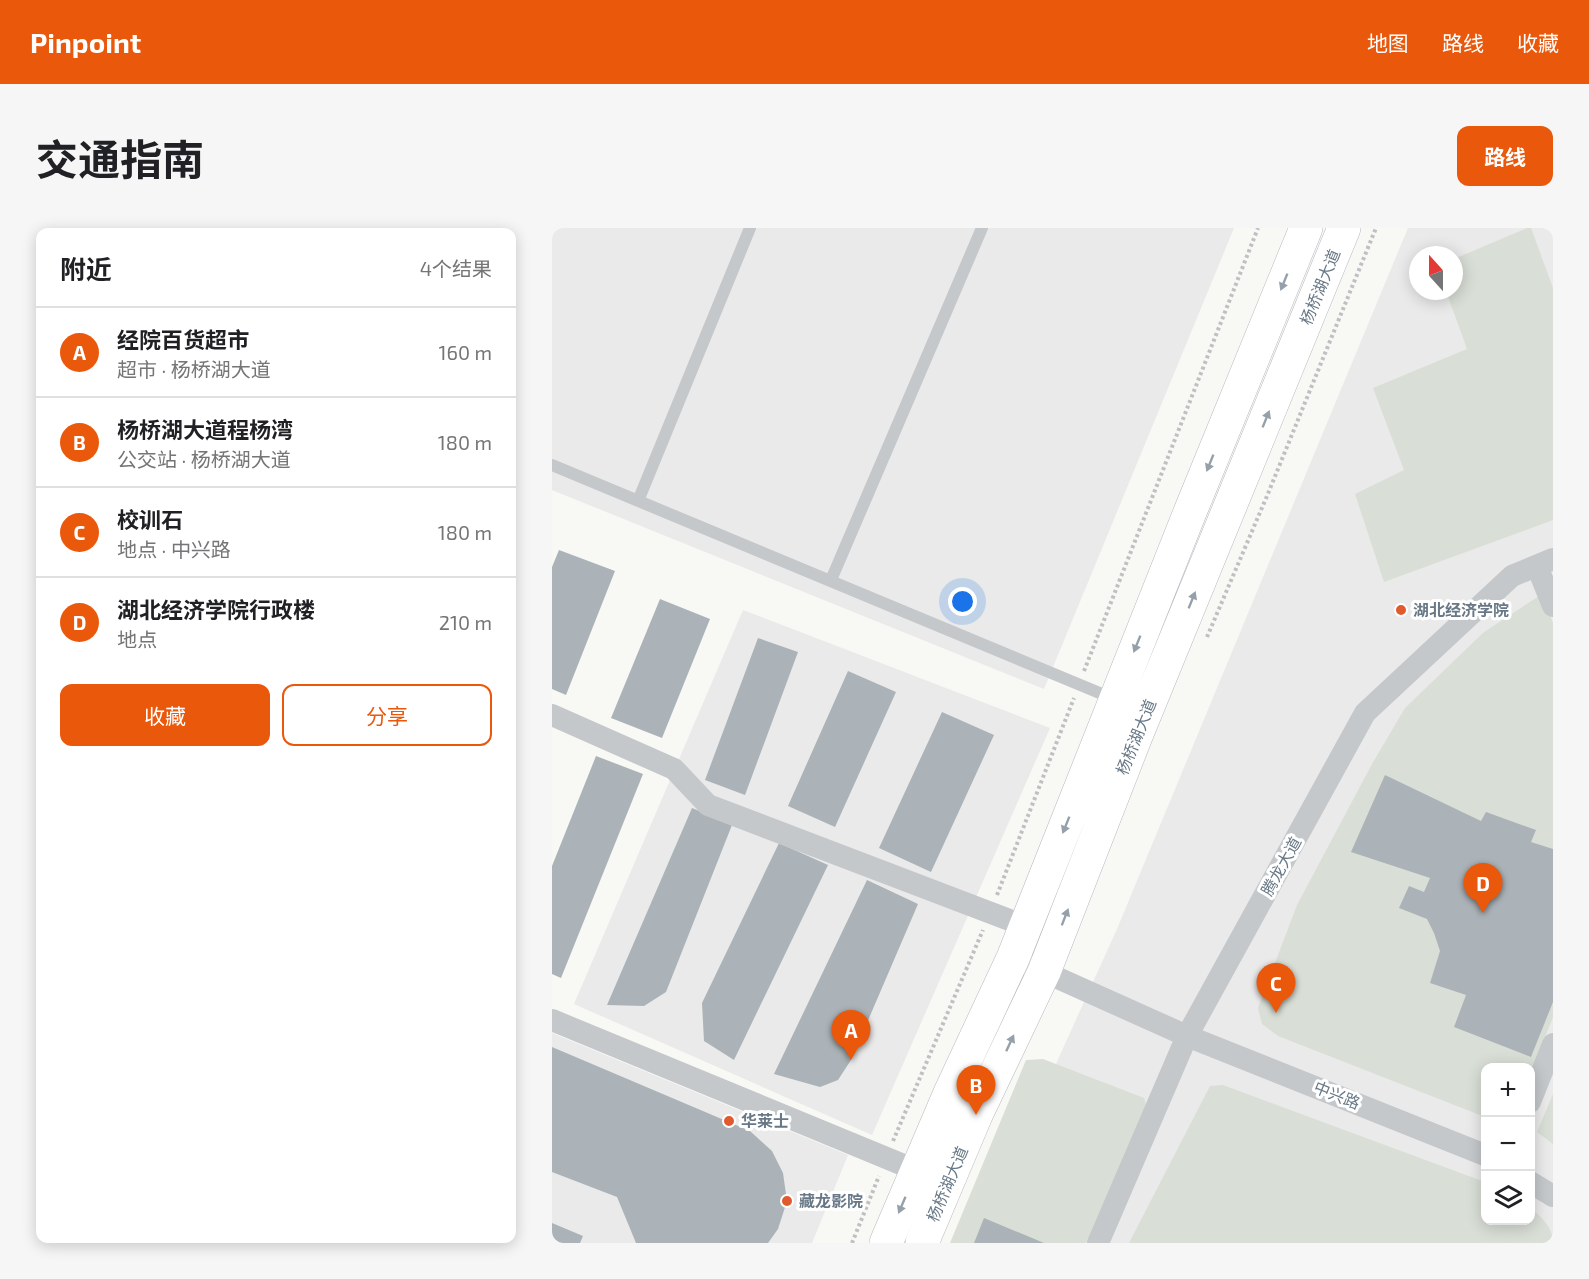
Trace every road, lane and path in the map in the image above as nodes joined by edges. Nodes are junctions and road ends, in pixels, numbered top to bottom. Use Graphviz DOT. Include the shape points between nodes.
graph roads {
  1 [pos="750,228"];
  2 [pos="982,228"];
  3 [pos="1258,228"];
  4 [pos="1306,228"];
  5 [pos="1344,228"];
  6 [pos="552,465"];
  7 [pos="638,501"];
  8 [pos="1545,563"];
  9 [pos="831,580"];
  10 [pos="1553,606"];
  11 [pos="1079,685"];
  12 [pos="1115,700"];
  13 [pos="552,715"];
  14 [pos="990,913"];
  15 [pos="1025,926"];
  16 [pos="1013,958"];
  17 [pos="1044,972"];
  18 [pos="552,1020"];
  19 [pos="1187,1036"];
  20 [pos="1553,1044"];
  21 [pos="1535,1089"];
  22 [pos="1481,1153"];
  23 [pos="885,1159"];
  24 [pos="917,1171"];
  25 [pos="948,1183"];
  26 [pos="1535,1185"];
  27 [pos="1553,1196"];
  28 [pos="852,1243"];
  29 [pos="886,1243"];
  30 [pos="922,1243"];
  31 [pos="1098,1243"];
  1 -- 7 [label="lane"];
  2 -- 9 [label="lane"];
  3 -- 11 [label="path"];
  4 -- 12 [label="main road, 杨桥湖大道, one-way"];
  17 -- 5 [label="main road, 杨桥湖大道, one-way"];
  6 -- 7 [label="lane"];
  7 -- 9 [label="lane"];
  8 -- 10 [label="street"];
  8 -- 19 [label="street, 腾龙大道" via="1512,576 1365,712"];
  9 -- 11 [label="lane"];
  11 -- 12 [label="lane"];
  11 -- 14 [label="path"];
  12 -- 15 [label="main road, 杨桥湖大道, one-way"];
  13 -- 14 [label="street" via="674,769 708,805"];
  14 -- 15 [label="street"];
  14 -- 23 [label="path"];
  15 -- 16 [label="main road, 杨桥湖大道"];
  16 -- 17 [label="street, 中兴路"];
  16 -- 24 [label="main road, 杨桥湖大道"];
  17 -- 19 [label="street, 中兴路"];
  25 -- 17 [label="main road, 杨桥湖大道, one-way"];
  18 -- 23 [label="street"];
  19 -- 22 [label="street, 中兴路"];
  19 -- 31 [label="street, 腾龙大道"];
  20 -- 21 [label="street"];
  23 -- 24 [label="street"];
  23 -- 28 [label="path"];
  24 -- 25 [label="street"];
  24 -- 29 [label="main road, 杨桥湖大道, one-way"];
  25 -- 30 [label="main road, 杨桥湖大道"];
  26 -- 27 [label="street"];
}
